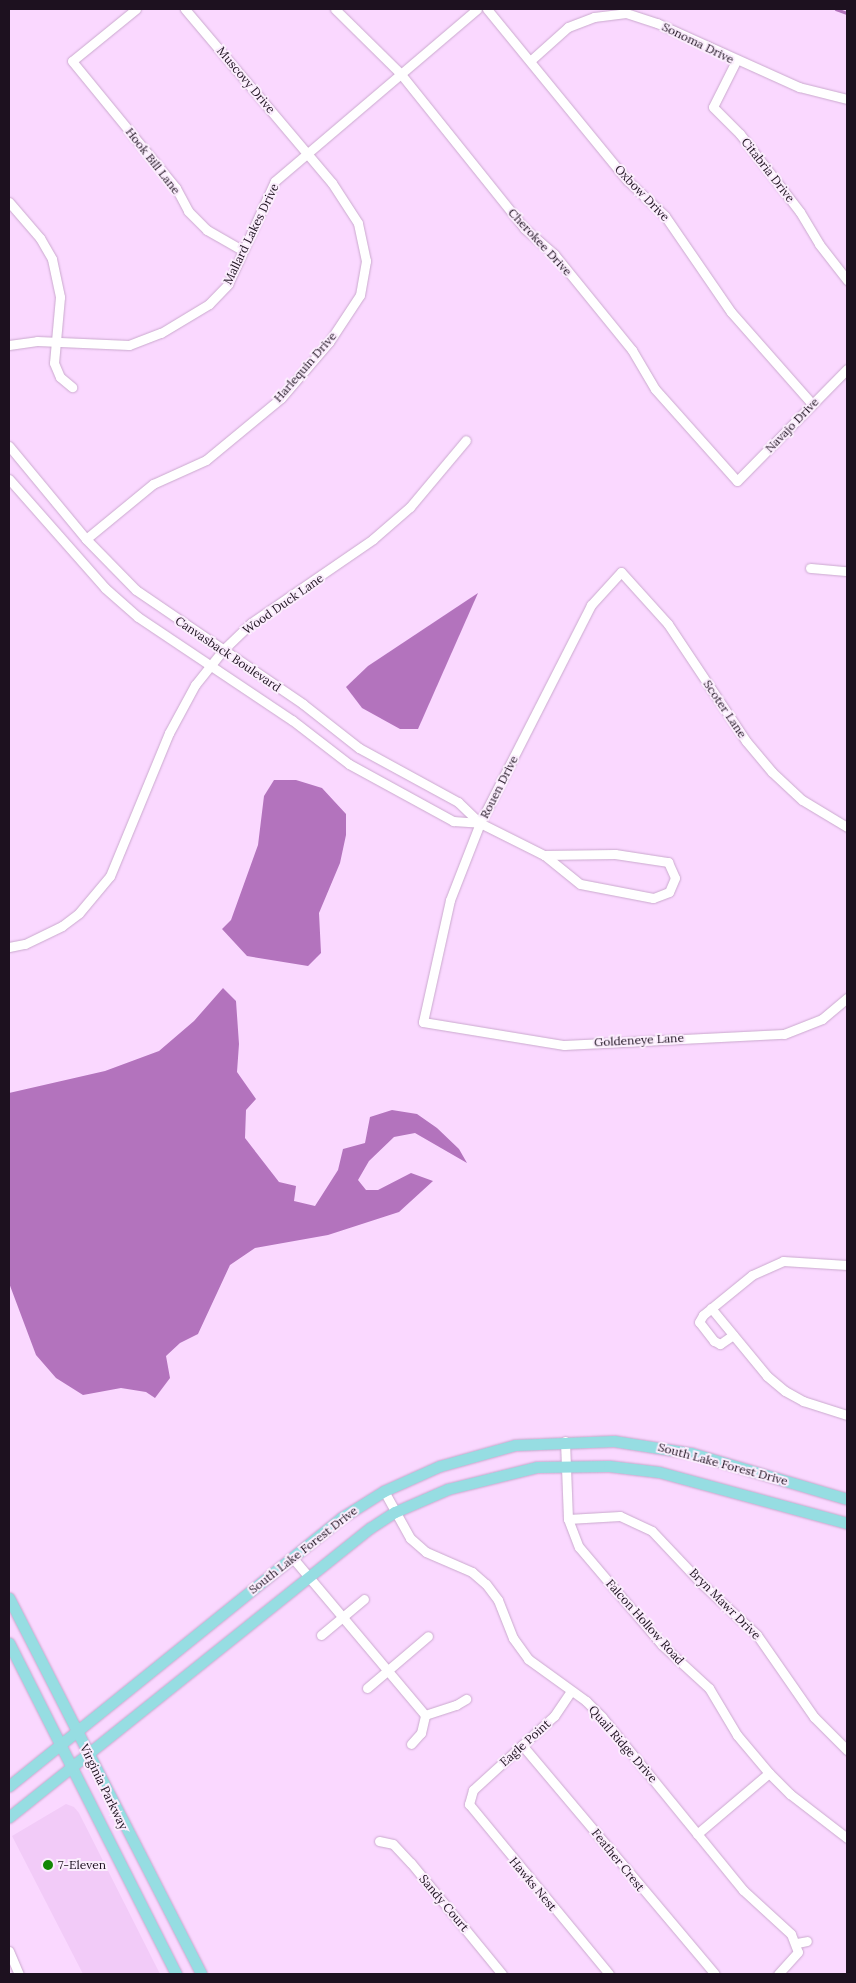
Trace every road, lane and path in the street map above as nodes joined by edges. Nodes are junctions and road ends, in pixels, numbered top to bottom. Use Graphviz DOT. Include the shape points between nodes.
graph roads {
  1 [pos="136,9"];
  2 [pos="184,9"];
  3 [pos="336,9"];
  4 [pos="477,9"];
  5 [pos="488,9"];
  6 [pos="530,61"];
  7 [pos="736,61"];
  8 [pos="400,73"];
  9 [pos="847,99"];
  10 [pos="307,152"];
  11 [pos="9,202"];
  12 [pos="242,250"];
  13 [pos="847,280"];
  14 [pos="57,342"];
  15 [pos="9,346"];
  16 [pos="847,369"];
  17 [pos="72,387"];
  18 [pos="812,404"];
  19 [pos="466,440"];
  20 [pos="9,446"];
  21 [pos="9,479"];
  22 [pos="737,481"];
  23 [pos="86,539"];
  24 [pos="810,568"];
  25 [pos="847,571"];
  26 [pos="621,572"];
  27 [pos="223,650"];
  28 [pos="210,664"];
  29 [pos="480,823"];
  30 [pos="847,827"];
  31 [pos="544,855"];
  32 [pos="9,947"];
  33 [pos="847,998"];
  34 [pos="423,1022"];
  35 [pos="847,1265"];
  36 [pos="711,1308"];
  37 [pos="733,1335"];
  38 [pos="847,1415"];
  39 [pos="565,1440"];
  40 [pos="566,1466"];
  41 [pos="384,1491"];
  42 [pos="847,1499"];
  43 [pos="395,1512"];
  44 [pos="568,1519"];
  45 [pos="847,1523"];
  46 [pos="292,1557"];
  47 [pos="309,1577"];
  48 [pos="9,1598"];
  49 [pos="364,1599"];
  50 [pos="342,1618"];
  51 [pos="321,1635"];
  52 [pos="428,1636"];
  53 [pos="9,1643"];
  54 [pos="387,1672"];
  55 [pos="368,1688"];
  56 [pos="572,1691"];
  57 [pos="466,1699"];
  58 [pos="425,1715"];
  59 [pos="76,1730"];
  60 [pos="61,1742"];
  61 [pos="411,1744"];
  62 [pos="522,1744"];
  63 [pos="847,1750"];
  64 [pos="87,1753"];
  65 [pos="72,1765"];
  66 [pos="769,1773"];
  67 [pos="9,1786"];
  68 [pos="473,1790"];
  69 [pos="9,1816"];
  70 [pos="697,1834"];
  71 [pos="847,1838"];
  72 [pos="378,1842"];
  73 [pos="807,1942"];
  74 [pos="797,1945"];
  75 [pos="9,1951"];
  76 [pos="193,1958"];
  77 [pos="175,1971"];
  78 [pos="18,1974"];
  79 [pos="200,1974"];
  80 [pos="502,1974"];
  81 [pos="609,1974"];
  82 [pos="715,1974"];
  83 [pos="778,1974"];
  1 -- 12 [label="street, Hook Bill Lane" via="72,61 176,188 188,211 207,230"];
  2 -- 10 [label="street, Muscovy Drive"];
  3 -- 8 [label="street, Cherokee Drive"];
  4 -- 8 [label="street, Mallard Lakes Drive"];
  5 -- 6 [label="street, Oxbow Drive"];
  6 -- 7 [label="street, Sonoma Drive" via="568,27 594,17 626,13 657,23"];
  6 -- 18 [label="street, Oxbow Drive" via="628,181 665,216 731,312"];
  7 -- 9 [label="street, Sonoma Drive" via="799,87"];
  7 -- 13 [label="street, Citabria Drive" via="713,107 746,141"];
  8 -- 10 [label="street, Mallard Lakes Drive"];
  8 -- 22 [label="street, Cherokee Drive" via="524,228 554,254 605,315 655,389"];
  10 -- 12 [label="street, Mallard Lakes Drive" via="275,182"];
  10 -- 23 [label="street, Harlequin Drive" via="358,223 366,261 360,296 329,342 281,398 206,460 153,484"];
  11 -- 14 [label="street" via="40,238 52,259 60,297"];
  12 -- 14 [label="street, Mallard Lakes Drive" via="228,284 209,304 161,333 129,345"];
  14 -- 15 [label="street, Mallard Lakes Drive" via="36,341"];
  14 -- 17 [label="street" via="54,364 60,378"];
  16 -- 18 [label="street, Navajo Drive"];
  18 -- 22 [label="street, Navajo Drive"];
  19 -- 27 [label="street, Wood Duck Lane" via="410,507 373,539 251,623"];
  20 -- 23 [label="street, Canvasback Boulevard"];
  21 -- 28 [label="street, Canvasback Boulevard" via="105,588 138,617"];
  23 -- 27 [label="street, Canvasback Boulevard" via="149,601"];
  24 -- 25 [label="street"];
  26 -- 29 [label="street, Rouen Drive" via="591,605"];
  26 -- 30 [label="street, Scoter Lane" via="668,624 746,741 772,772 802,800"];
  27 -- 28 [label="street, Wood Duck Lane"];
  27 -- 29 [label="street, Canvasback Boulevard" via="303,704 359,748 458,802"];
  28 -- 29 [label="street, Canvasback Boulevard" via="349,764 453,820"];
  28 -- 32 [label="street, Wood Duck Lane" via="169,733 110,876 79,913 62,926 25,944"];
  29 -- 31 [label="street, Canvasback Boulevard"];
  29 -- 34 [label="street, Rouen Drive" via="450,900"];
  31 -- 31 [label="street, Canvasback Boulevard" via="615,854 668,862 675,878 669,892 652,898 580,884"];
  33 -- 34 [label="street, Goldeneye Lane" via="822,1019 784,1034 564,1045"];
  35 -- 36 [label="street" via="800,1260 767,1266"];
  36 -- 37 [label="street"];
  36 -- 37 [label="street" via="699,1322 702,1330 720,1344"];
  37 -- 38 [label="street" via="767,1376 786,1391 803,1401"];
  39 -- 40 [label="street, Falcon Hollow Road"];
  39 -- 41 [label="main road, South Lake Forest Drive" via="515,1445 479,1454 440,1466"];
  39 -- 42 [label="main road, South Lake Forest Drive" via="614,1440 669,1448"];
  40 -- 43 [label="main road, South Lake Forest Drive" via="537,1467 485,1478 448,1488"];
  40 -- 44 [label="street, Falcon Hollow Road"];
  40 -- 45 [label="main road, South Lake Forest Drive" via="609,1466 660,1472"];
  41 -- 43 [label="street, Quail Ridge Drive"];
  41 -- 46 [label="main road, South Lake Forest Drive" via="341,1518"];
  43 -- 47 [label="main road, South Lake Forest Drive"];
  43 -- 56 [label="street, Quail Ridge Drive" via="417,1546 472,1572 486,1584 498,1600 513,1638 528,1659"];
  44 -- 63 [label="street, Bryn Mawr Drive" via="620,1516 652,1531 757,1635 814,1717"];
  44 -- 66 [label="street, Falcon Hollow Road" via="587,1558 672,1655 709,1688 732,1729"];
  46 -- 47 [label="street"];
  46 -- 59 [label="main road, South Lake Forest Drive"];
  47 -- 50 [label="street"];
  47 -- 64 [label="main road, South Lake Forest Drive"];
  48 -- 59 [label="main road, Virginia Parkway"];
  49 -- 50 [label="street"];
  50 -- 51 [label="street"];
  50 -- 54 [label="street"];
  52 -- 54 [label="street"];
  53 -- 60 [label="main road, Virginia Parkway"];
  54 -- 55 [label="street"];
  54 -- 58 [label="street"];
  56 -- 62 [label="street, Eagle Point" via="554,1716"];
  56 -- 70 [label="street, Quail Ridge Drive" via="602,1717 639,1759"];
  57 -- 58 [label="street"];
  58 -- 61 [label="street" via="421,1733"];
  59 -- 60 [label="main road, South Lake Forest Drive"];
  59 -- 64 [label="main road, Virginia Parkway"];
  60 -- 65 [label="main road, Virginia Parkway"];
  60 -- 67 [label="main road, South Lake Forest Drive"];
  62 -- 68 [label="street, Eagle Point"];
  62 -- 82 [label="street, Feather Crest"];
  64 -- 65 [label="main road, South Lake Forest Drive"];
  64 -- 76 [label="main road, Virginia Parkway"];
  65 -- 69 [label="main road, South Lake Forest Drive"];
  65 -- 77 [label="main road, Virginia Parkway"];
  66 -- 70 [label="street"];
  66 -- 71 [label="street, Falcon Hollow Road" via="790,1794"];
  68 -- 81 [label="street, Hawks Nest" via="471,1809"];
  70 -- 74 [label="street, Quail Ridge Drive" via="743,1890"];
  72 -- 80 [label="street, Sandy Court" via="393,1844 410,1862"];
  73 -- 74 [label="street"];
  74 -- 83 [label="street" via="795,1958"];
  75 -- 78 [label="street"];
  76 -- 77 [label="main road"];
  76 -- 79 [label="main road, Virginia Parkway"];
}
